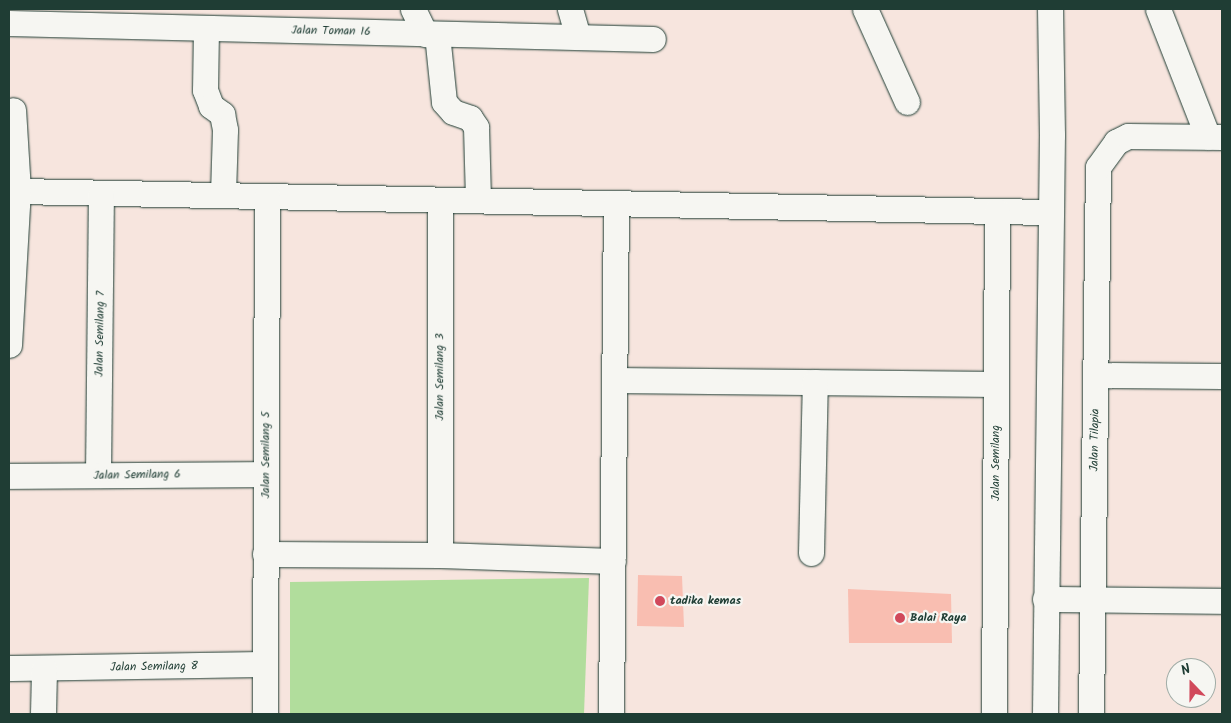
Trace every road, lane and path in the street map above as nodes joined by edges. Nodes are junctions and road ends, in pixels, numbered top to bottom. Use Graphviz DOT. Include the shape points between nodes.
graph roads {
  1 [pos="413,9"];
  2 [pos="570,9"];
  3 [pos="866,9"];
  4 [pos="1050,9"];
  5 [pos="1158,9"];
  6 [pos="35,16"];
  7 [pos="219,22"];
  8 [pos="9,23"];
  9 [pos="431,34"];
  10 [pos="578,37"];
  11 [pos="653,39"];
  12 [pos="906,102"];
  13 [pos="13,110"];
  14 [pos="1215,137"];
  15 [pos="18,191"];
  16 [pos="101,193"];
  17 [pos="223,195"];
  18 [pos="267,196"];
  19 [pos="440,200"];
  20 [pos="478,200"];
  21 [pos="616,203"];
  22 [pos="997,211"];
  23 [pos="1049,212"];
  24 [pos="9,345"];
  25 [pos="1096,375"];
  26 [pos="1222,376"];
  27 [pos="614,380"];
  28 [pos="815,382"];
  29 [pos="996,384"];
  30 [pos="266,474"];
  31 [pos="98,475"];
  32 [pos="9,476"];
  33 [pos="811,553"];
  34 [pos="265,554"];
  35 [pos="440,554"];
  36 [pos="613,561"];
  37 [pos="1045,599"];
  38 [pos="1092,600"];
  39 [pos="1222,601"];
  40 [pos="265,664"];
  41 [pos="9,668"];
  42 [pos="44,670"];
  43 [pos="43,714"];
  44 [pos="265,714"];
  45 [pos="611,714"];
  46 [pos="994,714"];
  47 [pos="1045,714"];
  48 [pos="1091,714"];
  1 -- 9 [label="street"];
  2 -- 10 [label="street"];
  3 -- 12 [label="street"];
  4 -- 23 [label="street"];
  5 -- 14 [label="street"];
  6 -- 7 [label="street, Jalan Toman 16"];
  6 -- 8 [label="street, Jalan Toman 16"];
  7 -- 9 [label="street, Jalan Toman 16"];
  7 -- 17 [label="street" via="205,90 211,106 222,114 225,130"];
  9 -- 10 [label="street, Jalan Toman 16"];
  9 -- 20 [label="street" via="444,102 453,112 470,118 476,127"];
  10 -- 11 [label="street, Jalan Toman 16"];
  13 -- 15 [label="street"];
  14 -- 25 [label="street, Jalan Tilapia" via="1128,136 1111,147 1098,167"];
  15 -- 16 [label="street"];
  15 -- 24 [label="street"];
  16 -- 17 [label="street"];
  16 -- 31 [label="street, Jalan Semilang 7"];
  17 -- 18 [label="street"];
  18 -- 19 [label="street"];
  18 -- 30 [label="street, Jalan Semilang 5"];
  19 -- 20 [label="street"];
  19 -- 35 [label="street, Jalan Semilang 3"];
  20 -- 21 [label="street"];
  21 -- 22 [label="street"];
  21 -- 27 [label="street"];
  22 -- 23 [label="street"];
  22 -- 29 [label="street, Jalan Semilang"];
  23 -- 37 [label="street"];
  25 -- 26 [label="street"];
  25 -- 38 [label="street, Jalan Tilapia"];
  27 -- 28 [label="street"];
  27 -- 36 [label="street"];
  28 -- 29 [label="street"];
  28 -- 33 [label="street"];
  29 -- 46 [label="street, Jalan Semilang"];
  30 -- 31 [label="street, Jalan Semilang 6"];
  30 -- 34 [label="street, Jalan Semilang 5"];
  31 -- 32 [label="street, Jalan Semilang 6"];
  34 -- 35 [label="street"];
  34 -- 40 [label="street, Jalan Semilang 5"];
  35 -- 36 [label="street"];
  36 -- 45 [label="street"];
  37 -- 38 [label="street"];
  37 -- 47 [label="street"];
  38 -- 39 [label="street"];
  38 -- 48 [label="street, Jalan Tilapia"];
  40 -- 42 [label="street, Jalan Semilang 8"];
  40 -- 44 [label="street, Jalan Semilang 5"];
  41 -- 42 [label="street, Jalan Semilang 8"];
  42 -- 43 [label="street"];
}
